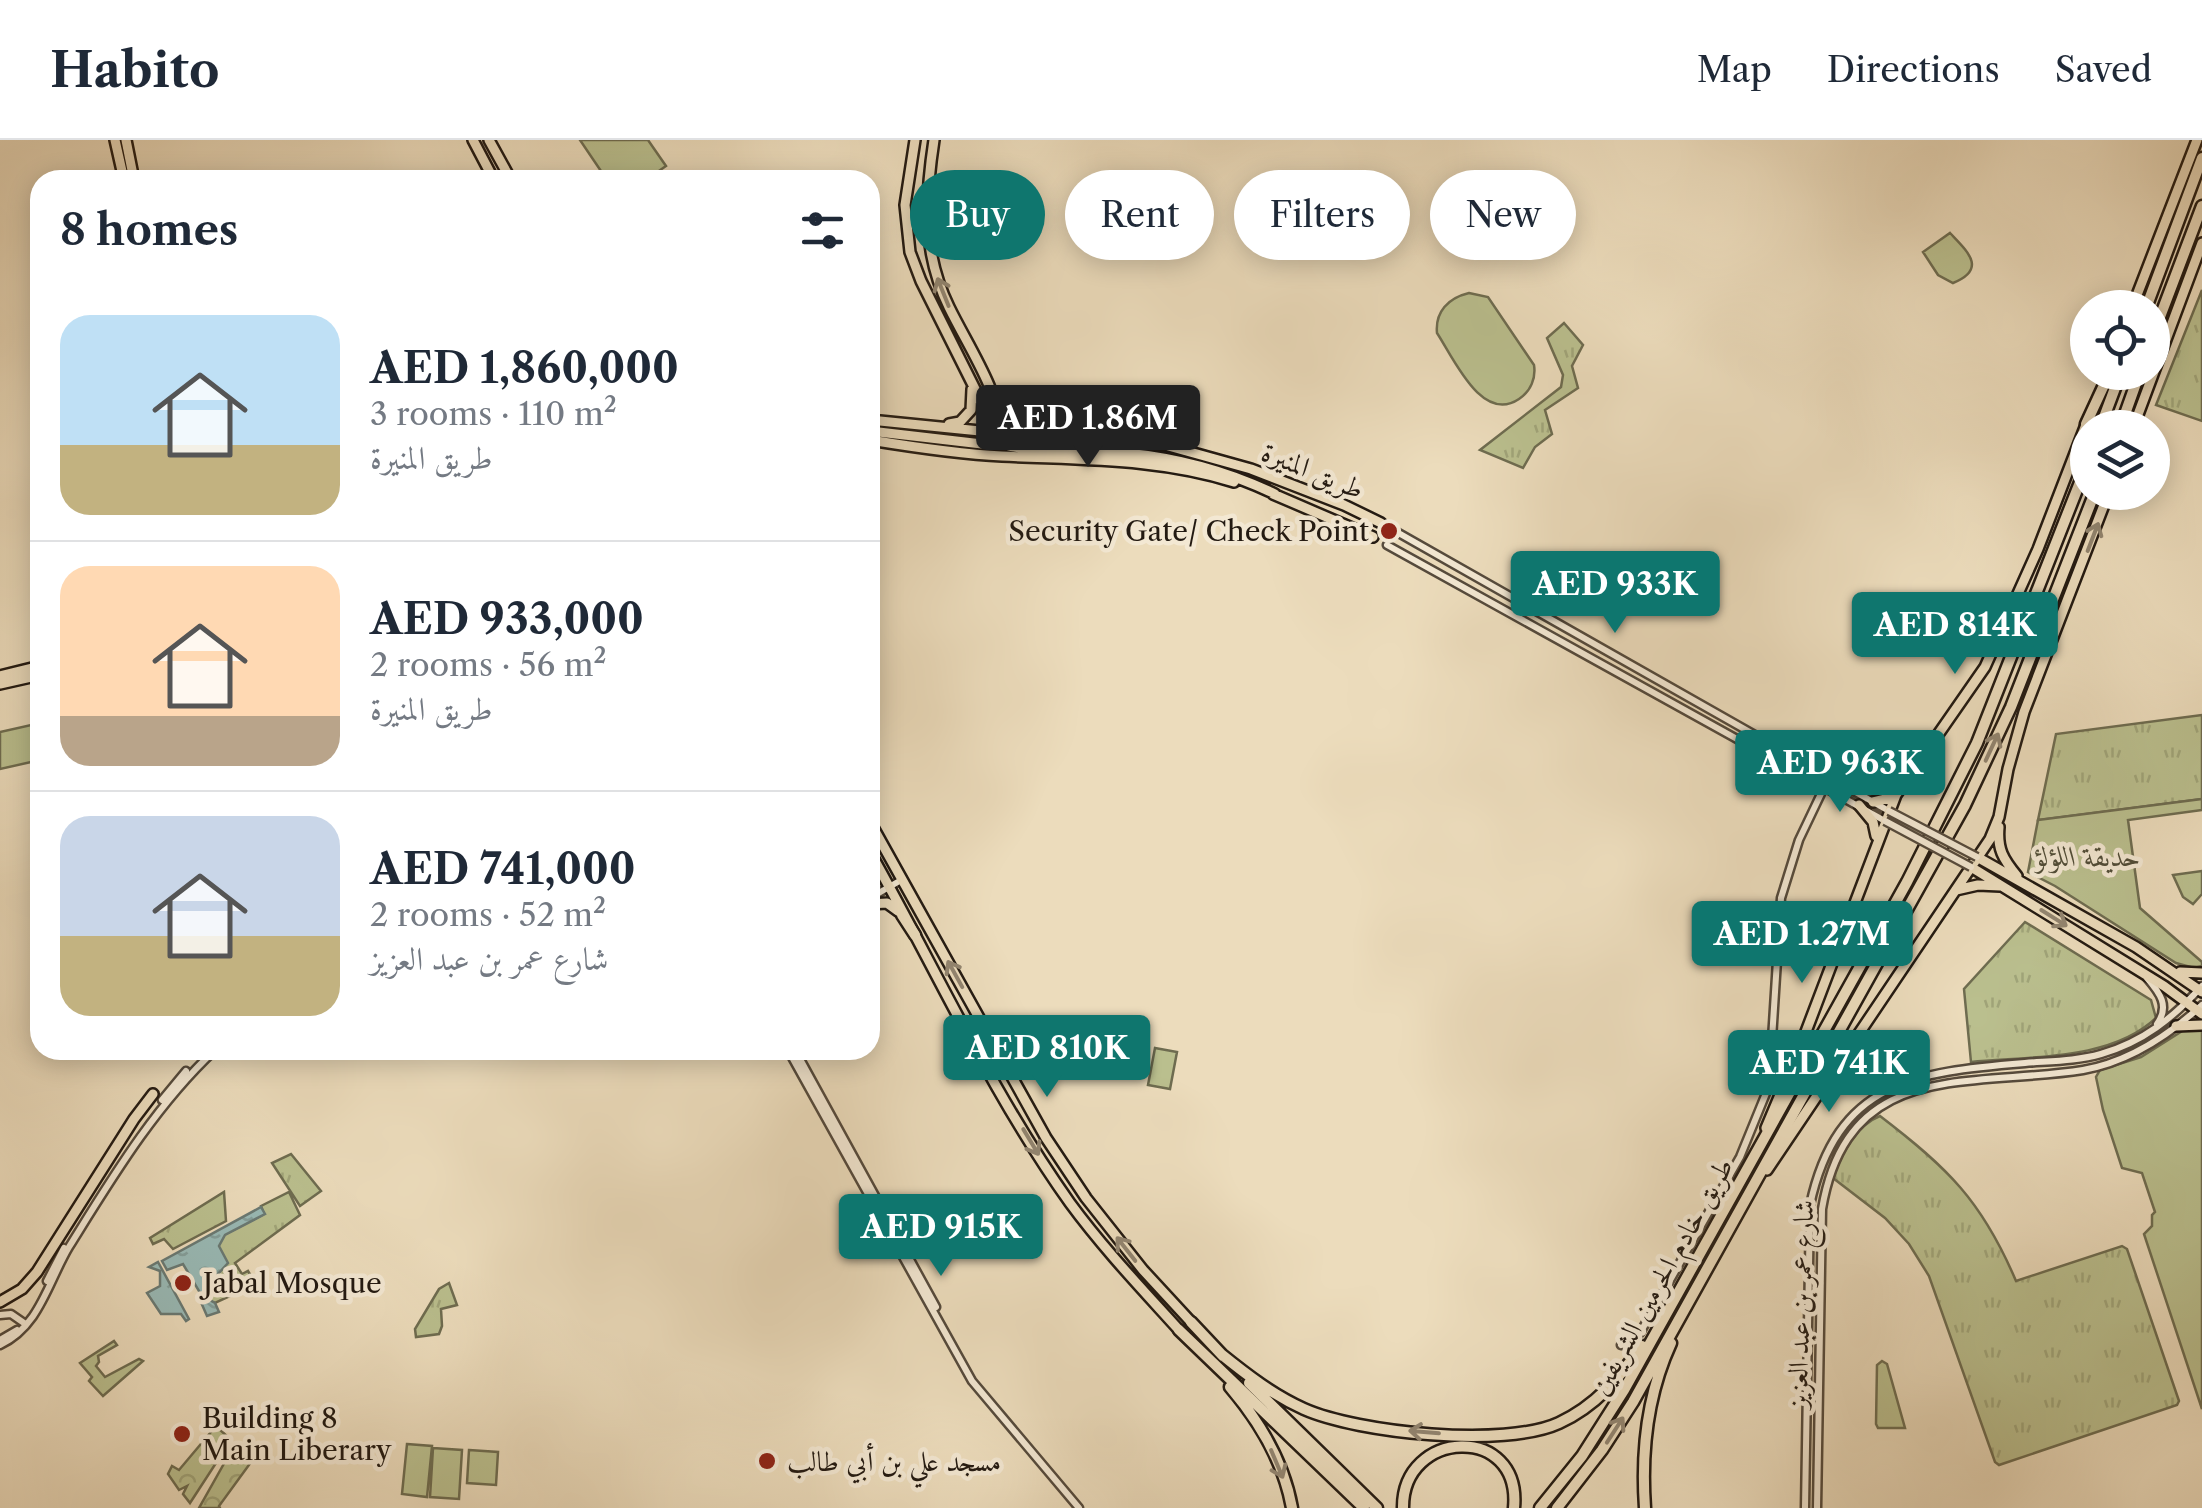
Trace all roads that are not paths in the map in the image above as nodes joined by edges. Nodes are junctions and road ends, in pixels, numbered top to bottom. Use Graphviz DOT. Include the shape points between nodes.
graph roads {
  1 [pos="116,140"];
  2 [pos="126,140"];
  3 [pos="474,140"];
  4 [pos="489,140"];
  5 [pos="915,140"];
  6 [pos="934,140"];
  7 [pos="2197,140"];
  8 [pos="2202,158"];
  9 [pos="122,170"];
  10 [pos="132,170"];
  11 [pos="489,170"];
  12 [pos="506,170"];
  13 [pos="2202,206"];
  14 [pos="2202,243"];
  15 [pos="2145,290"];
  16 [pos="2147,290"];
  17 [pos="2170,290"];
  18 [pos="969,376"];
  19 [pos="986,379"];
  20 [pos="2141,410"];
  21 [pos="880,421"];
  22 [pos="936,426"];
  23 [pos="990,432"];
  24 [pos="880,433"];
  25 [pos="1047,436"];
  26 [pos="1001,437"];
  27 [pos="880,441"];
  28 [pos="2070,466"];
  29 [pos="1275,494"];
  30 [pos="2070,508"];
  31 [pos="2089,510"];
  32 [pos="2102,510"];
  33 [pos="1381,523"];
  34 [pos="1395,531"];
  35 [pos="1373,538"];
  36 [pos="1387,545"];
  37 [pos="30,668"];
  38 [pos="0,676"];
  39 [pos="30,678"];
  40 [pos="0,684"];
  41 [pos="1830,776"];
  42 [pos="1824,787"];
  43 [pos="1896,795"];
  44 [pos="1874,802"];
  45 [pos="1859,804"];
  46 [pos="1887,816"];
  47 [pos="1999,817"];
  48 [pos="880,839"];
  49 [pos="1871,854"];
  50 [pos="1976,857"];
  51 [pos="1971,867"];
  52 [pos="880,870"];
  53 [pos="2018,878"];
  54 [pos="903,879"];
  55 [pos="2001,886"];
  56 [pos="890,887"];
  57 [pos="1954,892"];
  58 [pos="880,894"];
  59 [pos="880,902"];
  60 [pos="902,915"];
  61 [pos="915,935"];
  62 [pos="2173,970"];
  63 [pos="2202,973"];
  64 [pos="2143,974"];
  65 [pos="2201,989"];
  66 [pos="2188,1002"];
  67 [pos="2200,1010"];
  68 [pos="2176,1026"];
  69 [pos="2202,1026"];
  70 [pos="2143,1037"];
  71 [pos="201,1060"];
  72 [pos="203,1060"];
  73 [pos="797,1060"];
  74 [pos="153,1094"];
  75 [pos="1750,1164"];
  76 [pos="1718,1249"];
  77 [pos="1700,1284"];
  78 [pos="1674,1300"];
  79 [pos="0,1302"];
  80 [pos="0,1315"];
  81 [pos="1191,1322"];
  82 [pos="24,1323"];
  83 [pos="1179,1330"];
  84 [pos="0,1343"];
  85 [pos="1621,1345"];
  86 [pos="1221,1354"];
  87 [pos="1082,1508"];
  88 [pos="1292,1508"];
  89 [pos="1364,1508"];
  90 [pos="1377,1508"];
  91 [pos="1402,1508"];
  92 [pos="1514,1508"];
  93 [pos="1540,1508"];
  94 [pos="1556,1508"];
  95 [pos="1646,1508"];
  96 [pos="1806,1508"];
  97 [pos="1817,1508"];
  1 -- 9 [label="main road"];
  2 -- 10 [label="main road"];
  3 -- 11 [label="main road"];
  4 -- 12 [label="main road"];
  5 -- 18 [label="main road" via="905,205 910,252"];
  19 -- 6 [label="main road, one-way" via="929,250"];
  7 -- 15 [label="main road"];
  8 -- 16 [label="highway"];
  13 -- 17 [label="highway"];
  14 -- 20 [label="main road"];
  18 -- 22 [label="main road" via="971,410 960,422"];
  18 -- 23 [label="main road"];
  19 -- 25 [label="main road" via="1012,424"];
  19 -- 26 [label="main road"];
  21 -- 22 [label="main road, طريق المنيرة"];
  22 -- 23 [label="main road, طريق المنيرة"];
  23 -- 26 [label="main road, طريق المنيرة"];
  24 -- 26 [label="main road" via="982,444"];
  25 -- 26 [label="main road, طريق المنيرة"];
  25 -- 33 [label="main road, طريق المنيرة" via="1154,442 1204,454"];
  26 -- 29 [label="main road" via="1012,447 1179,460"];
  27 -- 29 [label="main road, طريق المنيرة" via="1160,466"];
  28 -- 43 [label="main road" via="1985,667"];
  29 -- 35 [label="main road, طريق المنيرة"];
  30 -- 75 [label="highway, طريق خادم الحرمين الشريفين" via="1977,743"];
  76 -- 31 [label="highway, طريق خادم الحرمين الشريفين, one-way" via="1965,805"];
  47 -- 32 [label="main road, one-way" via="2024,712"];
  34 -- 41 [label="street"];
  36 -- 42 [label="street"];
  37 -- 38 [label="main road"];
  39 -- 40 [label="main road"];
  41 -- 42 [label="street"];
  41 -- 44 [label="street"];
  42 -- 45 [label="street"];
  42 -- 85 [label="street" via="1798,840 1781,898 1769,1086 1757,1119 1640,1333"];
  43 -- 44 [label="main road"];
  43 -- 46 [label="main road"];
  44 -- 46 [label="street"];
  45 -- 46 [label="street"];
  45 -- 49 [label="main road" via="1876,828"];
  46 -- 49 [label="main road"];
  46 -- 50 [label="street, bridge"];
  46 -- 51 [label="street, bridge"];
  47 -- 50 [label="main road"];
  47 -- 53 [label="main road" via="2002,858"];
  48 -- 54 [label="main road"];
  49 -- 75 [label="main road" via="1800,1050"];
  50 -- 51 [label="main road"];
  50 -- 53 [label="main road"];
  51 -- 55 [label="main road"];
  51 -- 57 [label="main road"];
  52 -- 56 [label="main road"];
  53 -- 62 [label="main road"];
  54 -- 56 [label="street"];
  81 -- 54 [label="main road, one-way" via="1109,1227 1046,1138"];
  55 -- 57 [label="main road"];
  55 -- 64 [label="main road, one-way"];
  56 -- 58 [label="street"];
  56 -- 61 [label="main road"];
  57 -- 76 [label="main road"];
  59 -- 60 [label="main road"];
  60 -- 61 [label="highway"];
  61 -- 83 [label="main road, one-way" via="1071,1204"];
  62 -- 63 [label="main road"];
  62 -- 65 [label="main road"];
  64 -- 66 [label="main road"];
  64 -- 70 [label="street" via="2164,1004 2159,1022"];
  65 -- 66 [label="street"];
  66 -- 67 [label="main road"];
  66 -- 70 [label="street"];
  67 -- 68 [label="street, شارع عمر بن عبد العزيز"];
  68 -- 69 [label="main road"];
  68 -- 97 [label="street, شارع عمر بن عبد العزيز" via="2138,1052 2084,1069 1917,1088 1888,1101 1855,1130 1836,1156 1822,1209"];
  70 -- 96 [label="street" via="2084,1059 1915,1077 1848,1120 1816,1173 1810,1205"];
  71 -- 82 [label="street" via="152,1112 60,1254"];
  72 -- 84 [label="street" via="156,1113 67,1252 37,1312"];
  73 -- 87 [label="street" via="970,1372"];
  74 -- 79 [label="main road" via="37,1272"];
  75 -- 78 [label="highway, طريق خادم الحرمين الشريفين"];
  76 -- 77 [label="highway, طريق خادم الحرمين الشريفين"];
  94 -- 77 [label="highway, طريق خادم الحرمين الشريفين, one-way" via="1612,1434"];
  77 -- 95 [label="highway" via="1658,1374 1643,1458"];
  78 -- 86 [label="highway, one-way" via="1614,1384 1594,1401 1556,1425 1512,1435 1424,1432 1330,1418 1277,1395"];
  78 -- 93 [label="highway, طريق خادم الحرمين الشريفين" via="1582,1456"];
  80 -- 82 [label="street"];
  81 -- 86 [label="highway"];
  82 -- 84 [label="street"];
  83 -- 88 [label="highway, one-way" via="1258,1424"];
  83 -- 89 [label="highway"];
  86 -- 90 [label="highway"];
  91 -- 92 [label="highway" via="1415,1468 1442,1449 1460,1446 1501,1461 1514,1488"];
}
